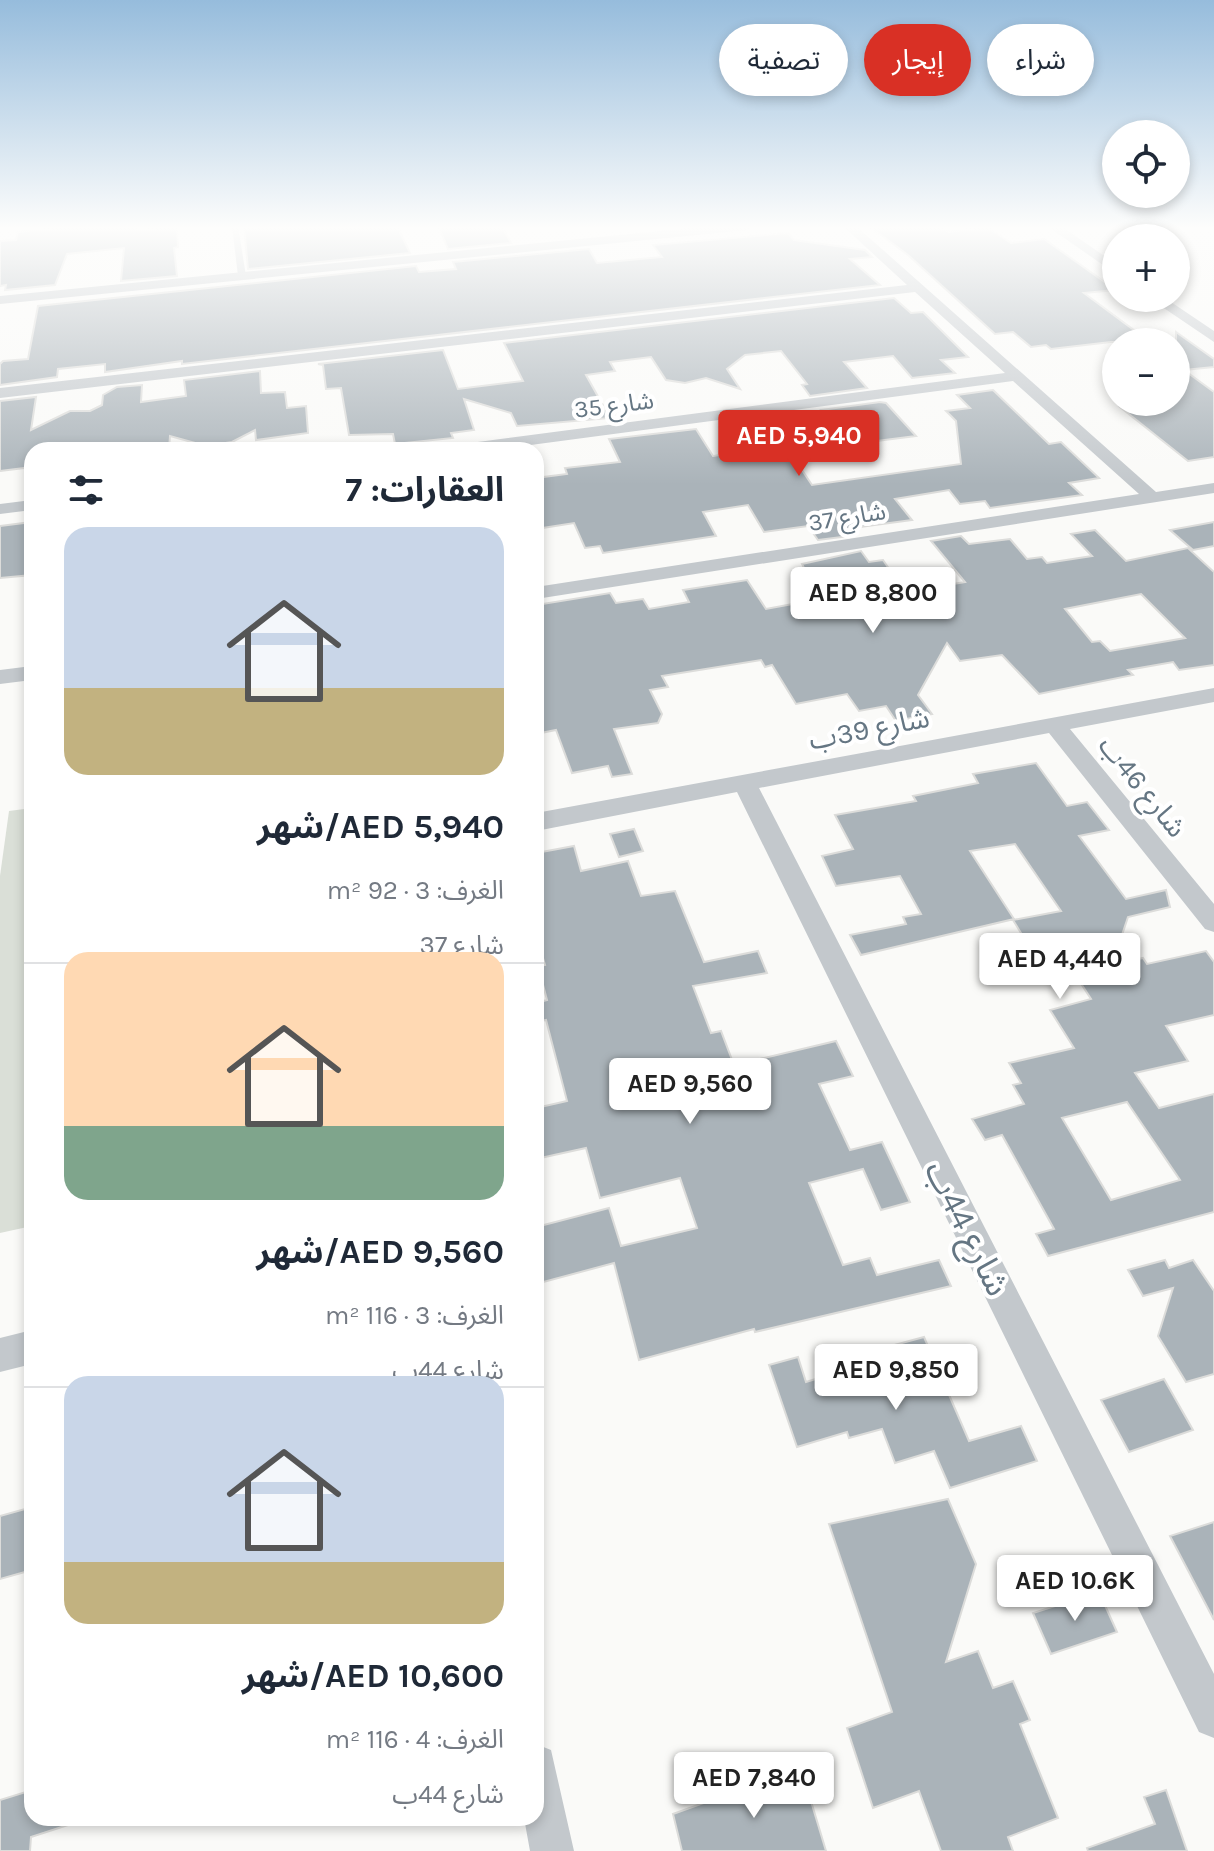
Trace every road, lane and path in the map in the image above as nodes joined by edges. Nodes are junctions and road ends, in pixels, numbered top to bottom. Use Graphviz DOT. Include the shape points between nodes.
graph roads {
  1 [pos="706,312"];
  2 [pos="946,312"];
  3 [pos="1177,312"];
  4 [pos="1214,338"];
  5 [pos="1018,376"];
  6 [pos="0,393"];
  7 [pos="516,442"];
  8 [pos="1214,488"];
  9 [pos="1152,497"];
  10 [pos="24,506"];
  11 [pos="0,509"];
  12 [pos="544,592"];
  13 [pos="24,674"];
  14 [pos="0,677"];
  15 [pos="1214,695"];
  16 [pos="1054,724"];
  17 [pos="744,782"];
  18 [pos="544,820"];
  19 [pos="1214,922"];
  20 [pos="24,1349"];
  21 [pos="0,1355"];
  22 [pos="1214,1717"];
  23 [pos="544,1808"];
  24 [pos="552,1851"];
  1 -- 6 [label="street"];
  2 -- 5 [label="street"];
  3 -- 4 [label="street"];
  5 -- 7 [label="street, شارع 35"];
  5 -- 9 [label="street"];
  8 -- 9 [label="street, شارع 37"];
  9 -- 12 [label="street, شارع 37"];
  10 -- 11 [label="street"];
  13 -- 14 [label="street"];
  15 -- 16 [label="street, شارع 39ب"];
  16 -- 17 [label="street, شارع 39ب"];
  16 -- 19 [label="street, شارع 46ب"];
  17 -- 18 [label="street, شارع 39ب"];
  17 -- 22 [label="street, شارع 44ب"];
  20 -- 21 [label="street"];
  23 -- 24 [label="street"];
}
